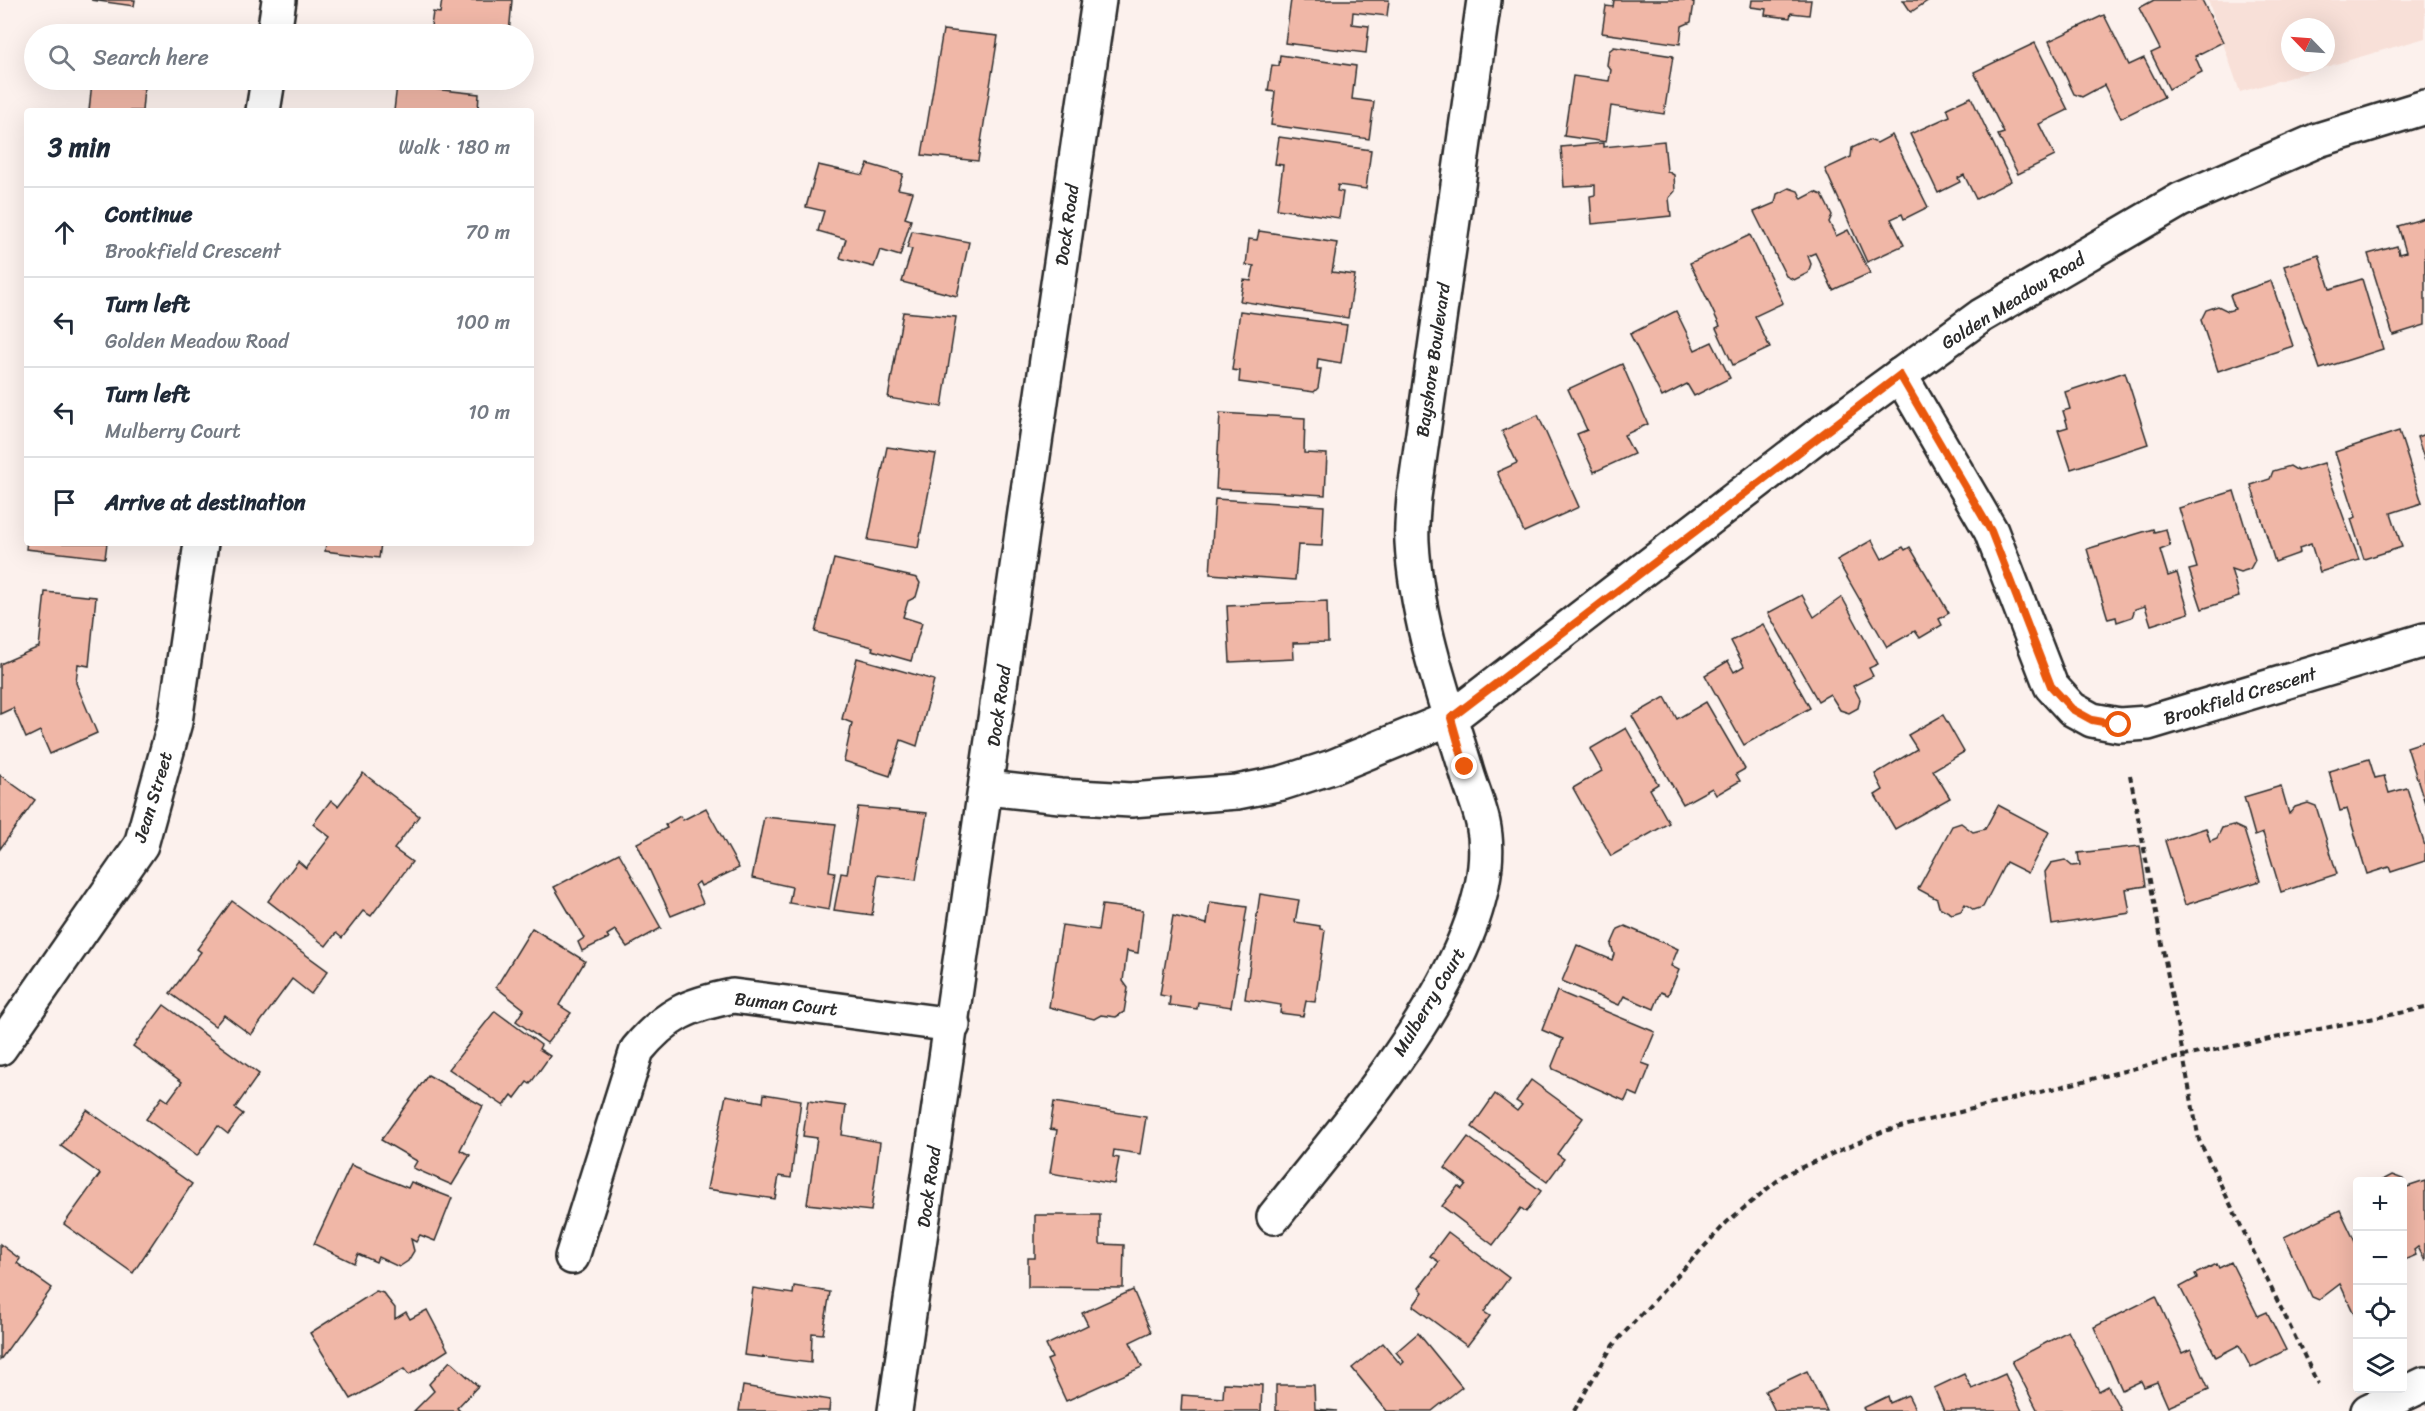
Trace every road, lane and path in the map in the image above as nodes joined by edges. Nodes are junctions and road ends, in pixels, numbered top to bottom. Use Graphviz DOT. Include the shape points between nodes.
graph roads {
  1 [pos="279,0"];
  2 [pos="1099,0"];
  3 [pos="1484,0"];
  4 [pos="275,24"];
  5 [pos="266,90"];
  6 [pos="2425,107"];
  7 [pos="263,108"];
  8 [pos="1900,375"];
  9 [pos="201,546"];
  10 [pos="2425,640"];
  11 [pos="1451,718"];
  12 [pos="2130,775"];
  13 [pos="987,788"];
  14 [pos="2425,1008"];
  15 [pos="953,1025"];
  16 [pos="0,1048"];
  17 [pos="2184,1056"];
  18 [pos="1274,1216"];
  19 [pos="572,1257"];
  20 [pos="2318,1384"];
  21 [pos="2425,1384"];
  22 [pos="895,1411"];
  23 [pos="1574,1411"];
  24 [pos="2368,1411"];
  1 -- 4 [label="street"];
  2 -- 13 [label="street, Dock Road"];
  3 -- 11 [label="street, Bayshore Boulevard" via="1414,497 1412,540 1416,583"];
  5 -- 7 [label="street"];
  6 -- 8 [label="street, Golden Meadow Road" via="2318,140 2180,200 1982,316"];
  8 -- 10 [label="street, Brookfield Crescent" via="1991,531 2051,686 2072,709 2092,720 2119,725 2148,723"];
  8 -- 11 [label="street, Golden Meadow Road"];
  9 -- 16 [label="street, Jean Street" via="175,722 141,845"];
  11 -- 13 [label="street, Golden Meadow Road" via="1332,766 1282,783 1237,792 1131,800"];
  11 -- 18 [label="street, Mulberry Court" via="1483,823 1486,866 1477,910 1459,957 1383,1077"];
  12 -- 17 [label="path"];
  13 -- 15 [label="street, Dock Road"];
  14 -- 17 [label="path"];
  15 -- 19 [label="street, Buman Court" via="733,996 676,1012 656,1026 637,1050"];
  15 -- 22 [label="street, Dock Road"];
  17 -- 20 [label="path" via="2199,1140"];
  17 -- 23 [label="path" via="1884,1131 1784,1175 1727,1222 1621,1337"];
  21 -- 24 [label="street"];
}
